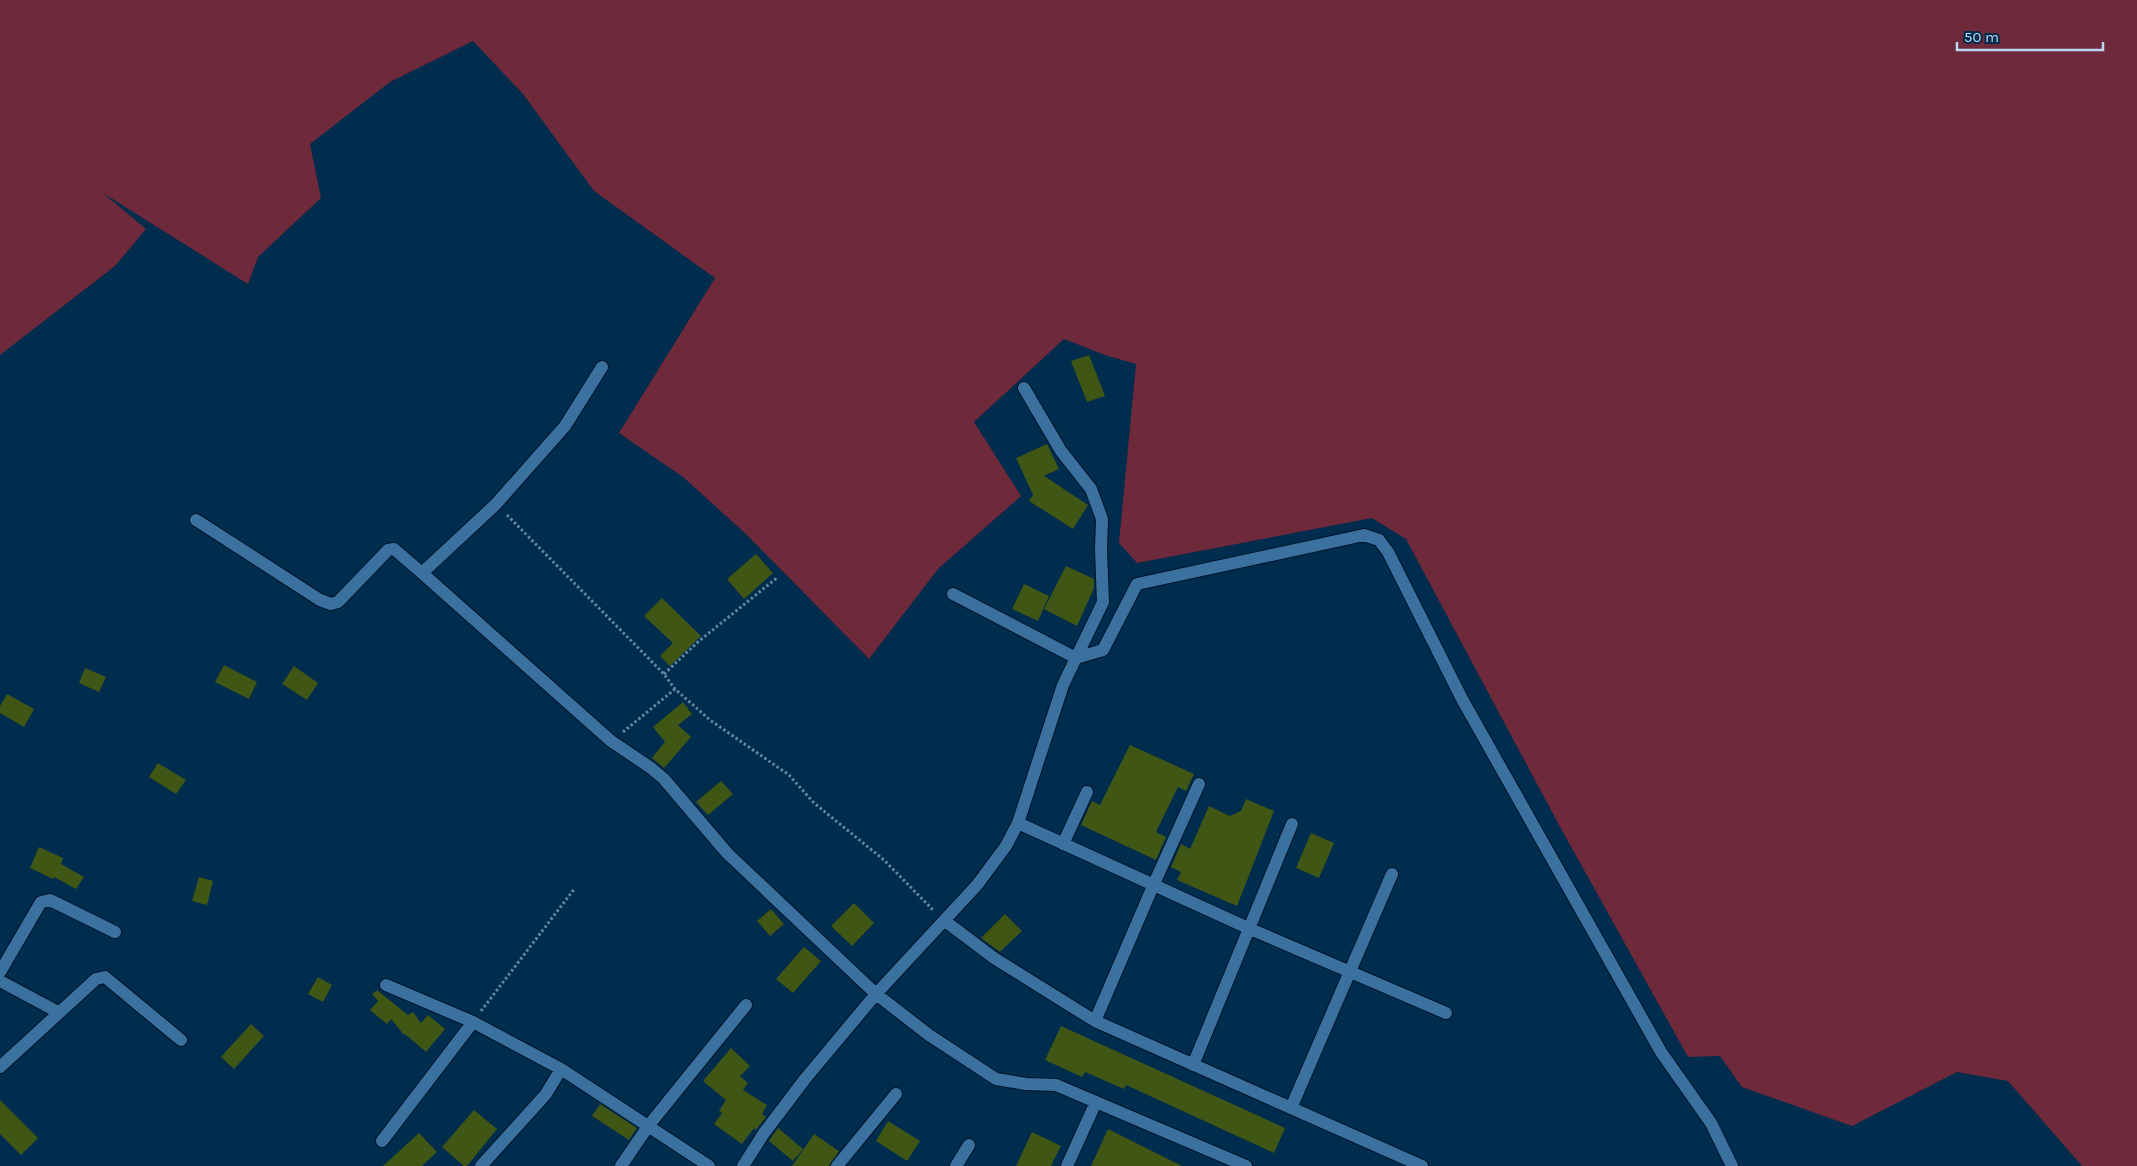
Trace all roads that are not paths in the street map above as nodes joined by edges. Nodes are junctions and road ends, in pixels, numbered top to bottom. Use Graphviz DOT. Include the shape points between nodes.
graph roads {
  1 [pos="602,367"];
  2 [pos="1024,388"];
  3 [pos="196,520"];
  4 [pos="422,573"];
  5 [pos="953,594"];
  6 [pos="1076,658"];
  7 [pos="1200,784"];
  8 [pos="1087,792"];
  9 [pos="1018,824"];
  10 [pos="1292,824"];
  11 [pos="1063,844"];
  12 [pos="1392,874"];
  13 [pos="1153,886"];
  14 [pos="945,921"];
  15 [pos="1248,928"];
  16 [pos="115,932"];
  17 [pos="0,972"];
  18 [pos="1350,973"];
  19 [pos="0,981"];
  20 [pos="386,985"];
  21 [pos="876,994"];
  22 [pos="746,1004"];
  23 [pos="58,1012"];
  24 [pos="1446,1013"];
  25 [pos="1095,1021"];
  26 [pos="473,1022"];
  27 [pos="181,1040"];
  28 [pos="1193,1065"];
  29 [pos="0,1068"];
  30 [pos="561,1069"];
  31 [pos="896,1094"];
  32 [pos="1096,1102"];
  33 [pos="1291,1108"];
  34 [pos="649,1125"];
  35 [pos="382,1141"];
  36 [pos="969,1145"];
  37 [pos="481,1166"];
  38 [pos="621,1166"];
  39 [pos="709,1166"];
  40 [pos="743,1166"];
  41 [pos="837,1166"];
  42 [pos="956,1166"];
  43 [pos="1067,1166"];
  44 [pos="1246,1166"];
  45 [pos="1422,1166"];
  46 [pos="1732,1166"];
  1 -- 4 [label="street" via="565,426 496,504"];
  2 -- 6 [label="street" via="1061,451 1091,489 1102,519 1103,602"];
  3 -- 4 [label="street" via="331,604 338,602 388,550 394,549"];
  4 -- 21 [label="street" via="611,741 664,780 726,853"];
  5 -- 6 [label="street"];
  6 -- 9 [label="street" via="1052,713"];
  6 -- 46 [label="street" via="1103,650 1137,584 1364,535 1379,540 1486,742 1661,1052 1711,1123"];
  7 -- 13 [label="street"];
  8 -- 11 [label="street"];
  9 -- 11 [label="street"];
  9 -- 14 [label="street" via="988,870"];
  10 -- 15 [label="street"];
  11 -- 13 [label="street"];
  12 -- 18 [label="street"];
  13 -- 15 [label="street"];
  13 -- 25 [label="street"];
  14 -- 21 [label="street"];
  14 -- 25 [label="street" via="994,958"];
  15 -- 18 [label="street"];
  15 -- 28 [label="street"];
  16 -- 17 [label="street" via="50,900 41,902"];
  18 -- 24 [label="street"];
  18 -- 33 [label="street"];
  19 -- 23 [label="street"];
  20 -- 26 [label="street"];
  21 -- 32 [label="street" via="996,1079 1056,1085"];
  21 -- 40 [label="street" via="805,1079"];
  22 -- 34 [label="street"];
  23 -- 27 [label="street" via="96,979 105,977"];
  23 -- 29 [label="street"];
  25 -- 28 [label="street"];
  26 -- 30 [label="street"];
  26 -- 35 [label="street"];
  28 -- 33 [label="street"];
  30 -- 34 [label="street"];
  30 -- 37 [label="street" via="546,1094"];
  31 -- 41 [label="street"];
  32 -- 43 [label="street"];
  32 -- 44 [label="street"];
  33 -- 45 [label="street"];
  34 -- 38 [label="street"];
  34 -- 39 [label="street"];
  36 -- 42 [label="street"];
}
